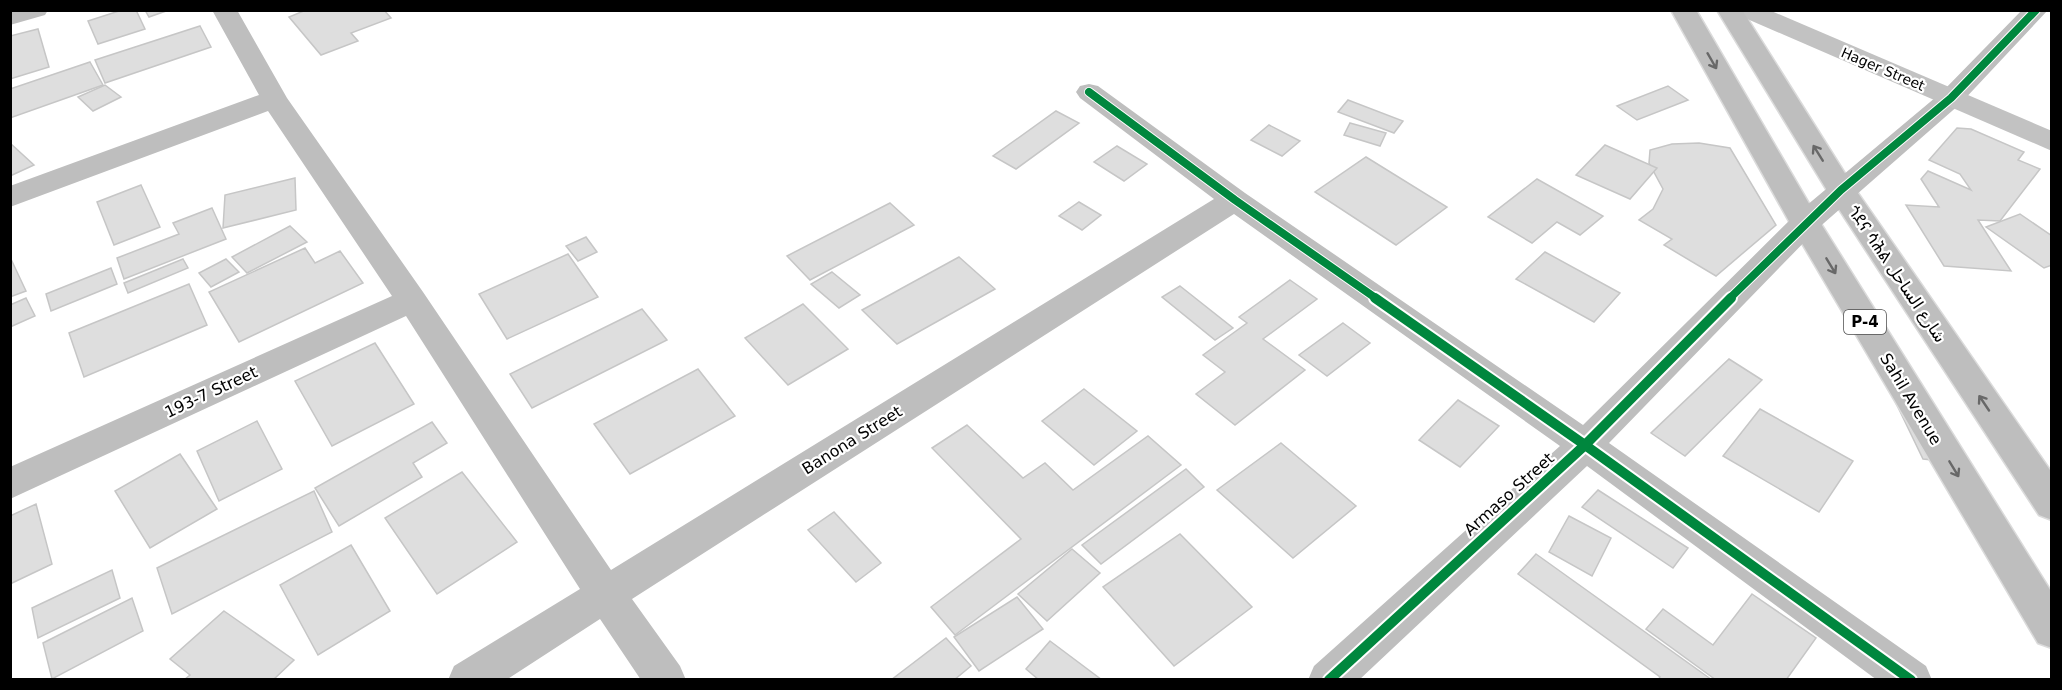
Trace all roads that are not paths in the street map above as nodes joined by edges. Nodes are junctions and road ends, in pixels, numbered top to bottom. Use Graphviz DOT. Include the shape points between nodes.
graph roads {
  1 [pos="36,10"];
  2 [pos="224,10"];
  3 [pos="1683,10"];
  4 [pos="1729,10"];
  5 [pos="1747,10"];
  6 [pos="2036,10"];
  7 [pos="10,18"];
  8 [pos="1089,92"];
  9 [pos="1951,98"];
  10 [pos="274,99"];
  11 [pos="2052,142"];
  12 [pos="1841,190"];
  13 [pos="10,197"];
  14 [pos="1235,200"];
  15 [pos="1805,223"];
  16 [pos="412,300"];
  17 [pos="1585,445"];
  18 [pos="10,484"];
  19 [pos="2052,504"];
  20 [pos="606,595"];
  21 [pos="2052,630"];
  22 [pos="469,680"];
  23 [pos="665,680"];
  24 [pos="1329,680"];
  25 [pos="1911,680"];
  1 -- 7 [label="main road"];
  2 -- 10 [label="main road"];
  3 -- 15 [label="main road, Sahil Avenue / P-4, one-way"];
  12 -- 4 [label="main road, ጎደና ሳሕል شارع الساحل, one-way"];
  5 -- 9 [label="street, Hager Street"];
  6 -- 9 [label="main road, Armaso Street"];
  8 -- 14 [label="main road"];
  9 -- 11 [label="street, Hager Street"];
  9 -- 12 [label="main road, Armaso Street"];
  10 -- 13 [label="main road"];
  10 -- 16 [label="main road"];
  12 -- 15 [label="main road, Armaso Street"];
  19 -- 12 [label="main road, ጎደና ሳሕል شارع الساحل, one-way"];
  14 -- 17 [label="main road"];
  14 -- 20 [label="main road, Banona Street"];
  15 -- 17 [label="main road, Armaso Street"];
  15 -- 21 [label="main road, Sahil Avenue / P-4, one-way"];
  16 -- 18 [label="main road, 193-7 Street"];
  16 -- 20 [label="main road"];
  17 -- 24 [label="main road, Armaso Street"];
  17 -- 25 [label="main road"];
  20 -- 22 [label="main road, Banona Street"];
  20 -- 23 [label="main road"];
}
